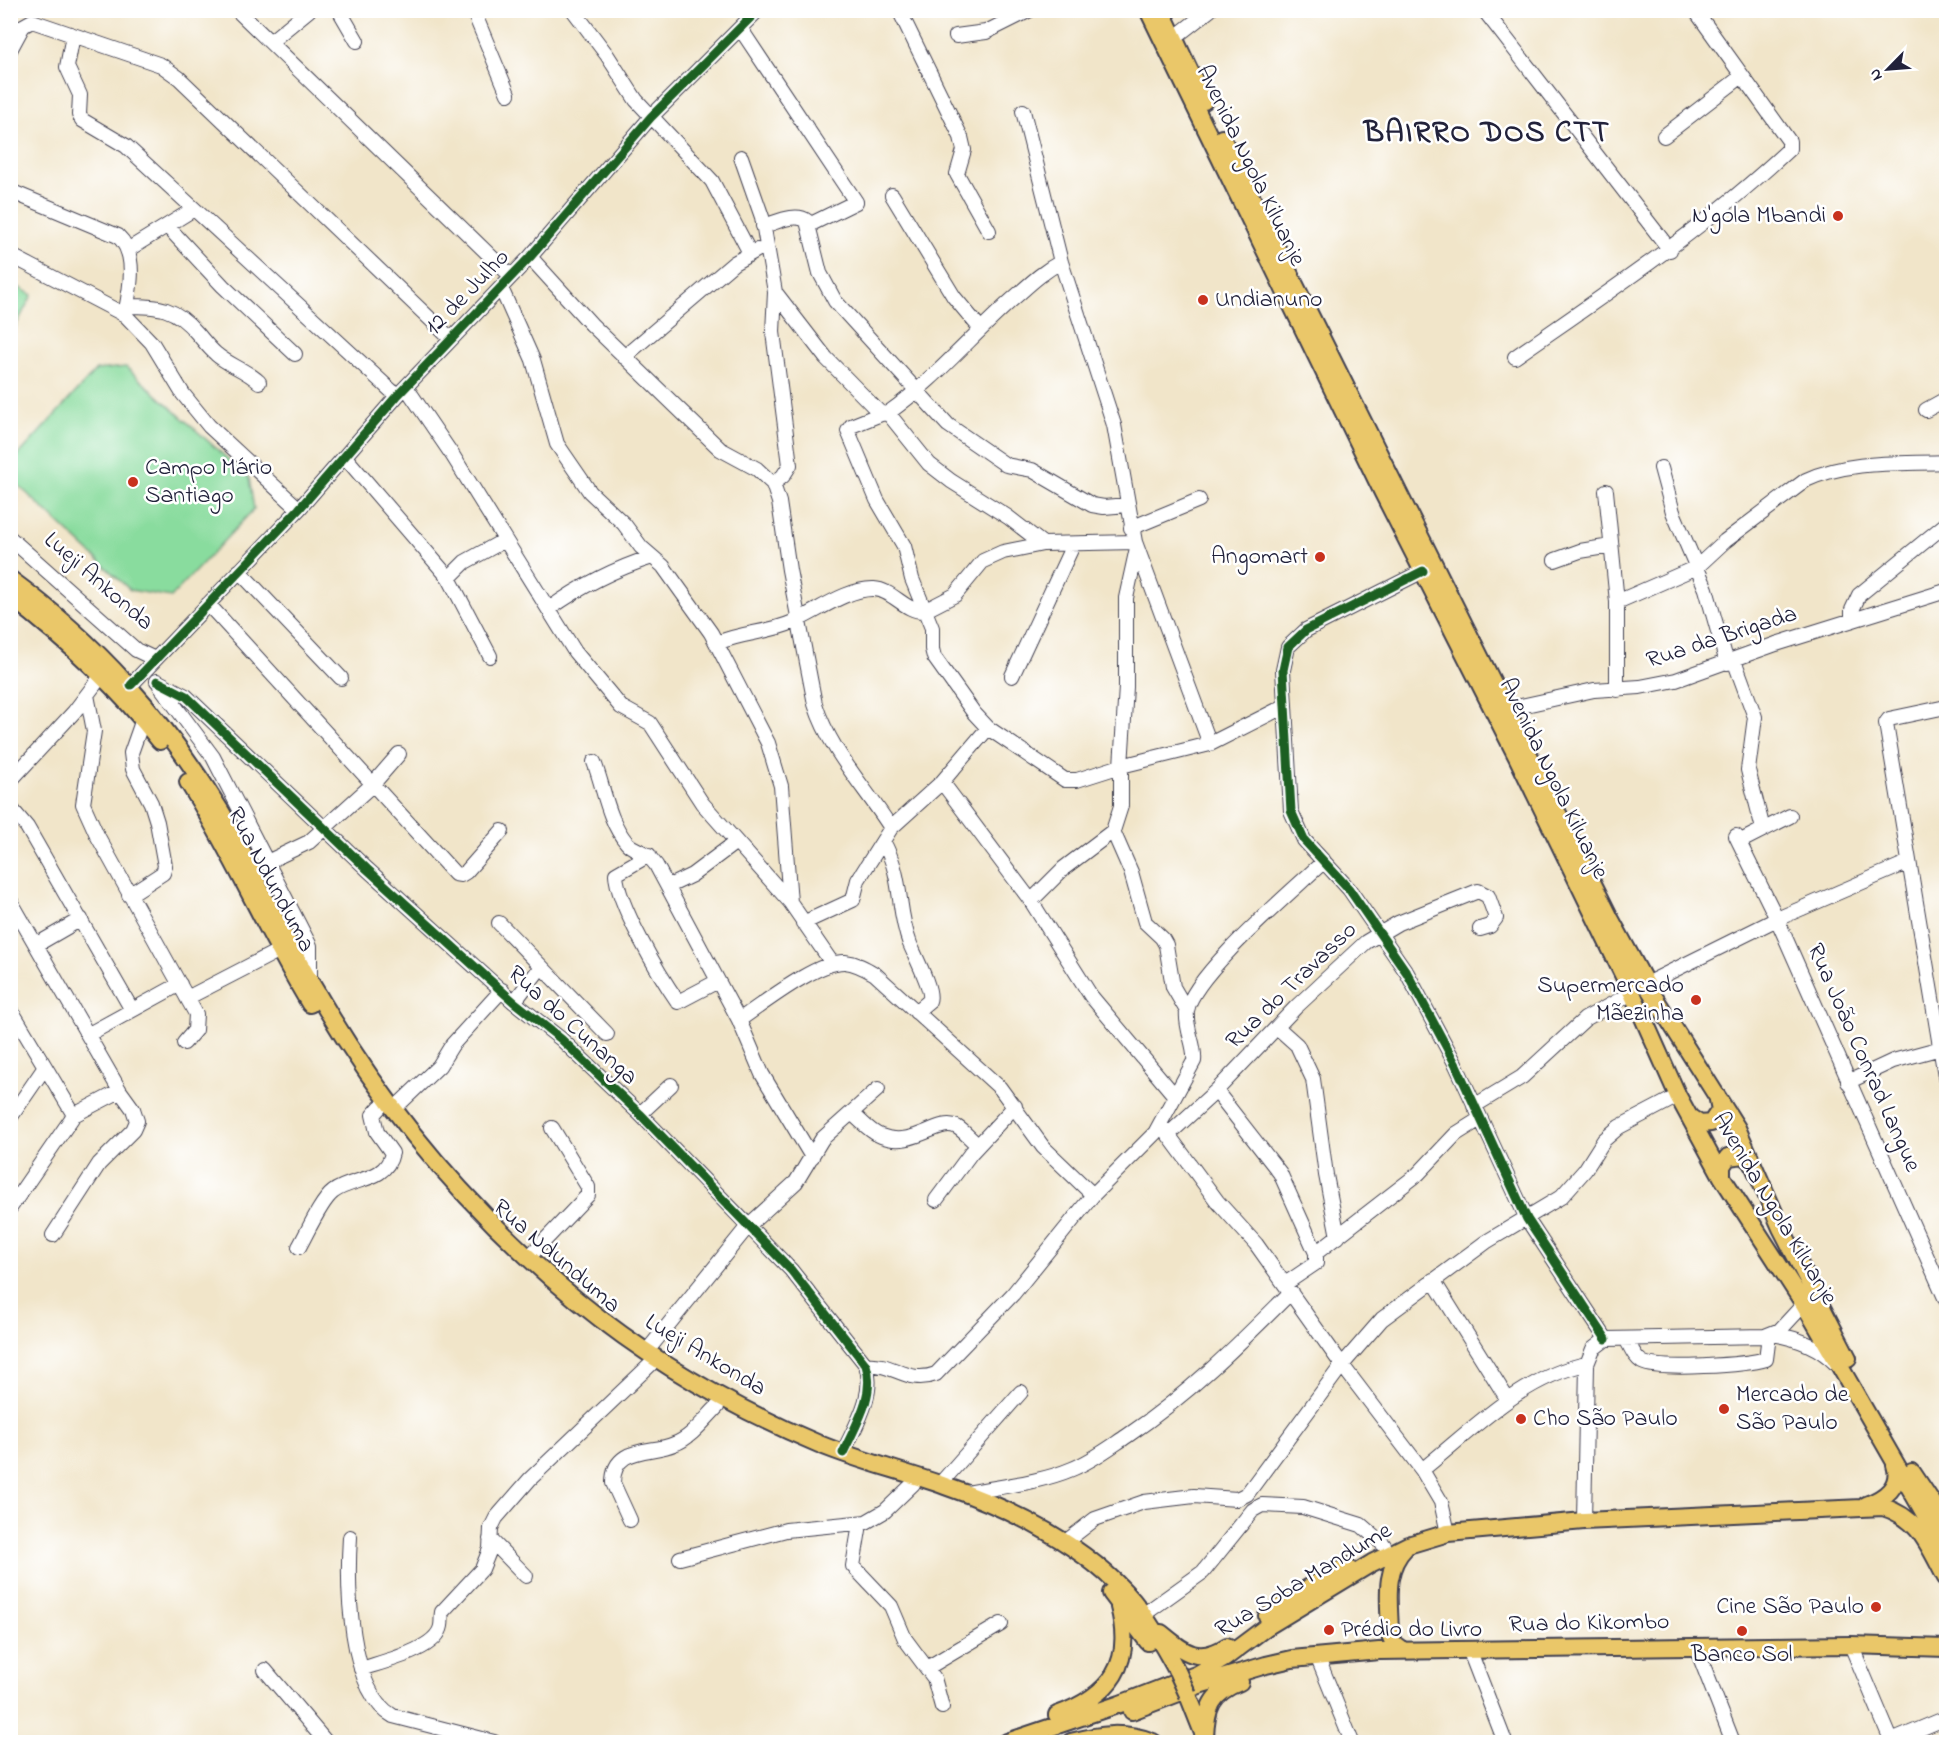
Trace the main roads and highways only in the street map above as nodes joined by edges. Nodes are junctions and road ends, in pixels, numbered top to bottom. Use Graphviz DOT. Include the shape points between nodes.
graph roads {
  1 [pos="1148,10"];
  2 [pos="1161,10"];
  3 [pos="10,579"];
  4 [pos="10,596"];
  5 [pos="1718,1100"];
  6 [pos="387,1108"];
  7 [pos="1691,1118"];
  8 [pos="1752,1162"];
  9 [pos="1722,1177"];
  10 [pos="648,1358"];
  11 [pos="1894,1463"];
  12 [pos="1856,1508"];
  13 [pos="1947,1523"];
  14 [pos="1431,1538"];
  15 [pos="1408,1545"];
  16 [pos="1947,1551"];
  17 [pos="1365,1561"];
  18 [pos="1947,1578"];
  19 [pos="1120,1594"];
  20 [pos="1146,1619"];
  21 [pos="1945,1648"];
  22 [pos="1402,1650"];
  23 [pos="1374,1651"];
  24 [pos="1317,1656"];
  25 [pos="1172,1673"];
  26 [pos="1203,1741"];
  27 [pos="991,1743"];
  28 [pos="1006,1743"];
  29 [pos="1044,1743"];
  30 [pos="1071,1743"];
  31 [pos="1153,1743"];
  1 -- 7 [label="main road, Avenida Ngola Kiluanje"];
  2 -- 5 [label="main road, Avenida Ngola Kiluanje" via="1610,918"];
  3 -- 6 [label="main road, Lueji Ankonda" via="47,606 131,685 178,747 221,812 310,982"];
  4 -- 6 [label="main road, Rua Ndunduma" via="102,675 179,766 310,1004"];
  5 -- 7 [label="main road" via="1720,1110 1715,1120 1705,1124"];
  5 -- 8 [label="main road, Avenida Ngola Kiluanje" via="1737,1128"];
  6 -- 10 [label="main road, Lueji Ankonda" via="528,1258"];
  6 -- 10 [label="main road, Rua Ndunduma" via="436,1177 521,1266 573,1309"];
  7 -- 9 [label="main road, Avenida Ngola Kiluanje"];
  8 -- 9 [label="main road" via="1744,1155 1733,1155 1722,1166"];
  8 -- 13 [label="main road, Avenida Ngola Kiluanje" via="1844,1350 1901,1455"];
  9 -- 11 [label="main road, Avenida Ngola Kiluanje" via="1804,1304"];
  10 -- 19 [label="main road, Rua Ndunduma" via="717,1407 817,1452 991,1514 1051,1545"];
  10 -- 19 [label="main road, Lueji Ankonda" via="775,1425 966,1493 1064,1543 1097,1565"];
  11 -- 12 [label="main road" via="1897,1478 1888,1494"];
  11 -- 16 [label="main road, Avenida Ngola Kiluanje"];
  12 -- 14 [label="main road, Rua Soba Mandume" via="1584,1521 1448,1533"];
  12 -- 18 [label="main road, Rua Soba Mandume" via="1883,1507 1909,1518"];
  14 -- 15 [label="main road, Rua Soba Mandume"];
  14 -- 17 [label="main road" via="1412,1537 1384,1545"];
  15 -- 17 [label="main road, Rua Soba Mandume"];
  15 -- 22 [label="main road" via="1397,1555 1389,1576 1390,1635"];
  17 -- 20 [label="main road" via="1298,1594 1225,1648 1211,1654 1184,1653"];
  17 -- 23 [label="main road" via="1384,1574 1385,1640"];
  17 -- 28 [label="main road, Rua Soba Mandume" via="1198,1674"];
  19 -- 20 [label="main road, Rua Ndunduma"];
  19 -- 25 [label="main road, Rua Ndunduma"];
  19 -- 27 [label="main road" via="1124,1643 1112,1682 1086,1703"];
  20 -- 25 [label="main road, Rua Ndunduma"];
  21 -- 22 [label="main road, Rua do Kikombo" via="1851,1645"];
  22 -- 23 [label="main road, Rua do Kikombo"];
  23 -- 24 [label="main road, Rua do Kikombo"];
  24 -- 26 [label="main road" via="1219,1691 1207,1707"];
  24 -- 29 [label="main road, Rua do Kikombo" via="1202,1684"];
  25 -- 26 [label="main road, Rua Ndunduma, bridge"];
  30 -- 31 [label="main road" via="1097,1734 1127,1734"];
}
